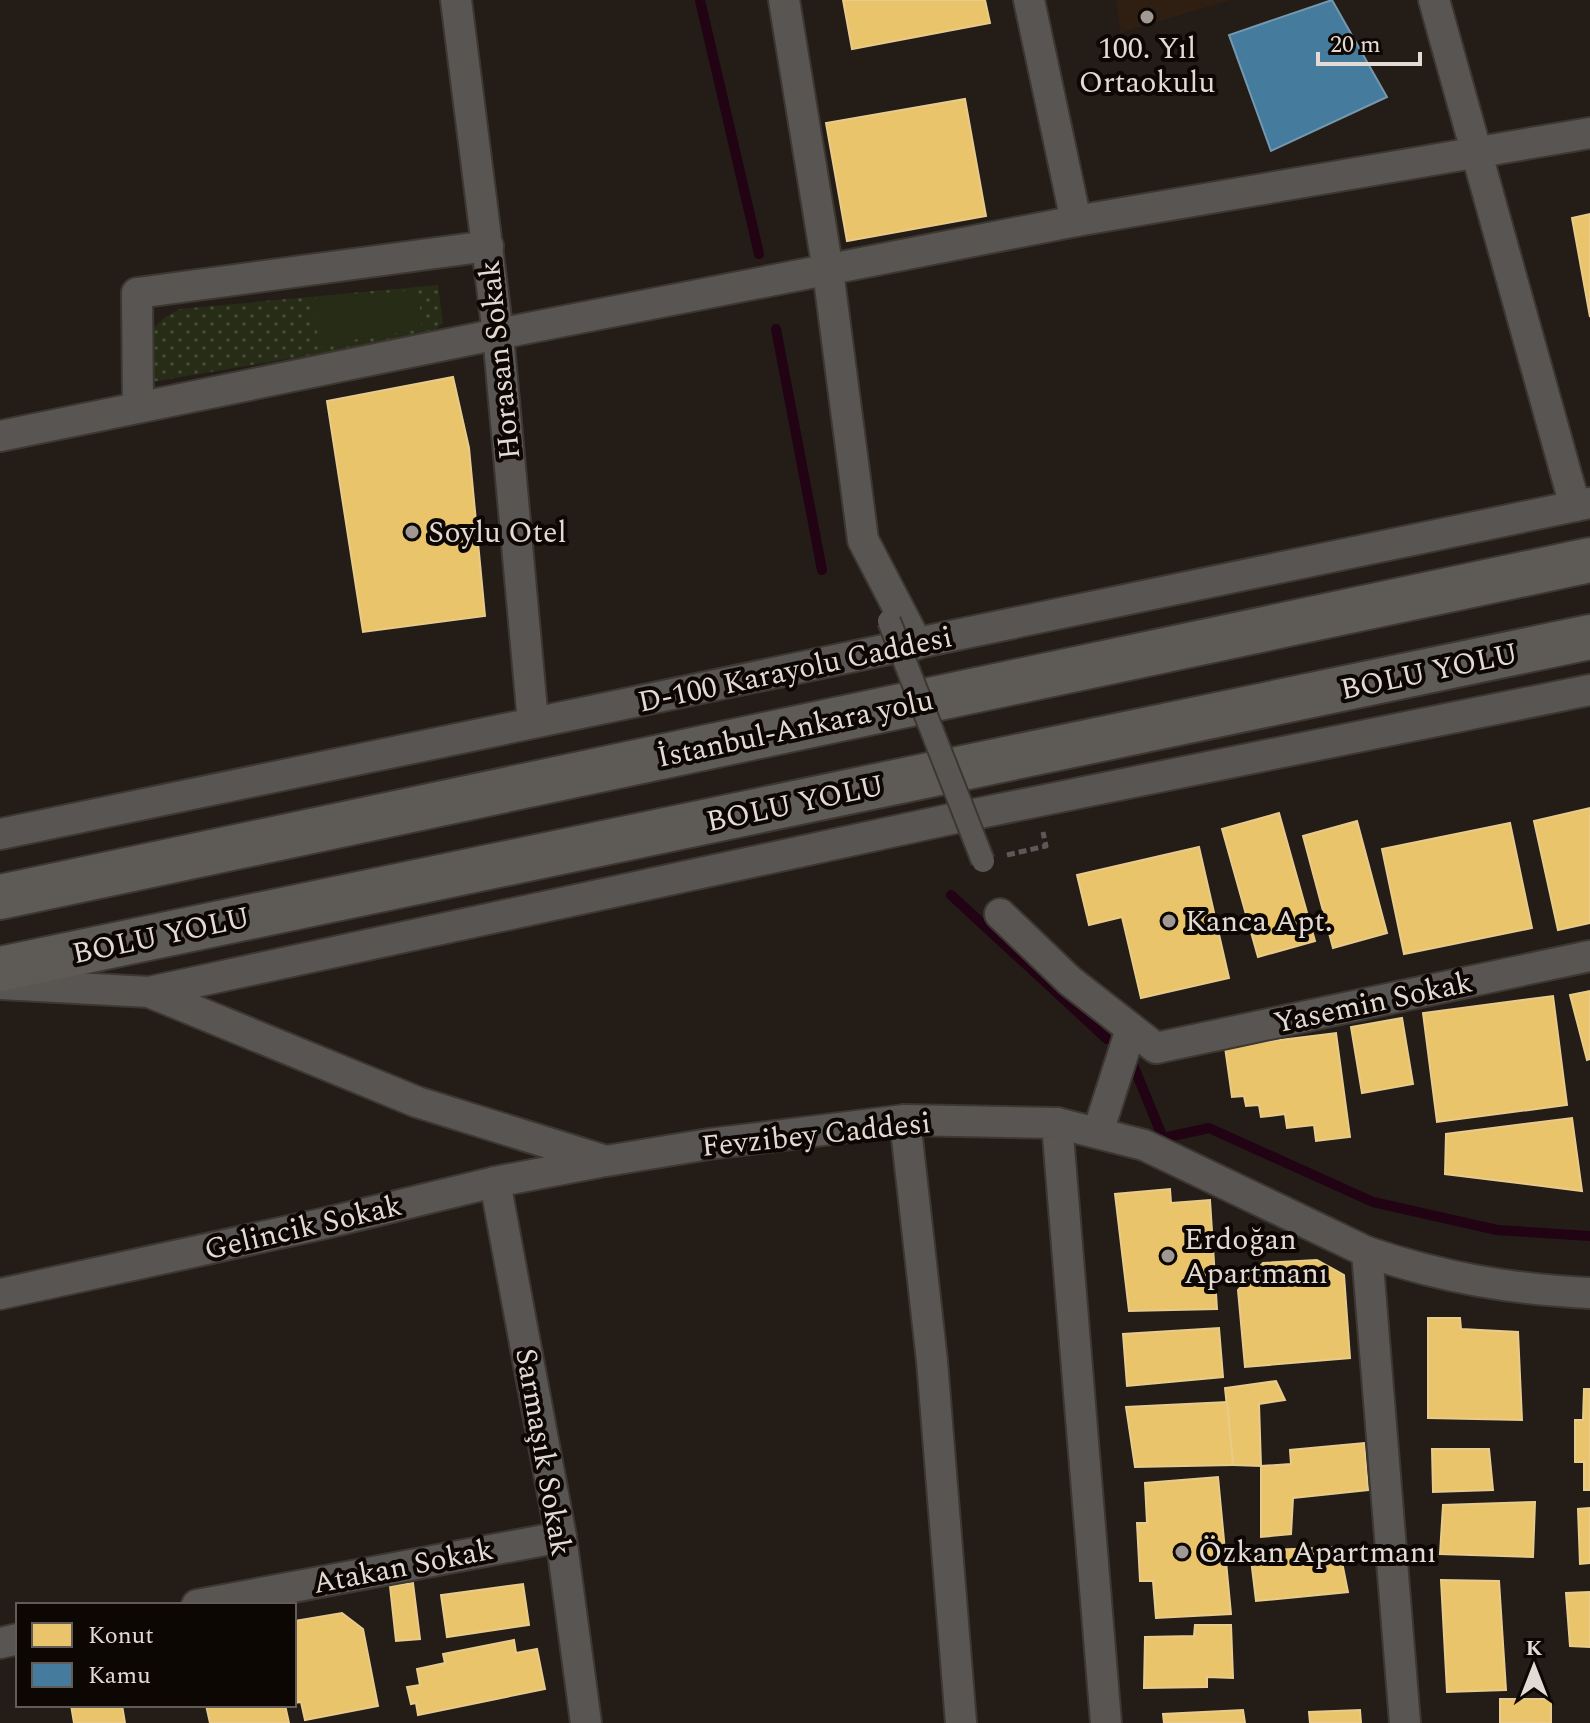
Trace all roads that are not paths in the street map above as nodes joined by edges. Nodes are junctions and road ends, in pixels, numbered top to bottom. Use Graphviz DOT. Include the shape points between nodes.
graph roads {
  1 [pos="456,0"];
  2 [pos="784,0"];
  3 [pos="1029,0"];
  4 [pos="1434,0"];
  5 [pos="1590,133"];
  6 [pos="1478,153"];
  7 [pos="1076,221"];
  8 [pos="488,246"];
  9 [pos="828,271"];
  10 [pos="498,334"];
  11 [pos="138,406"];
  12 [pos="0,436"];
  13 [pos="1583,504"];
  14 [pos="1590,560"];
  15 [pos="889,621"];
  16 [pos="1590,637"];
  17 [pos="917,644"];
  18 [pos="1590,690"];
  19 [pos="533,722"];
  20 [pos="0,834"];
  21 [pos="983,861"];
  22 [pos="0,897"];
  23 [pos="1000,914"];
  24 [pos="1590,956"];
  25 [pos="0,969"];
  26 [pos="0,984"];
  27 [pos="149,992"];
  28 [pos="1131,1029"];
  29 [pos="905,1120"];
  30 [pos="1057,1123"];
  31 [pos="1098,1132"];
  32 [pos="606,1161"];
  33 [pos="495,1182"];
  34 [pos="1367,1252"];
  35 [pos="1590,1293"];
  36 [pos="0,1294"];
  37 [pos="561,1537"];
  38 [pos="208,1603"];
  39 [pos="586,1723"];
  40 [pos="961,1723"];
  41 [pos="1106,1723"];
  42 [pos="1405,1723"];
  1 -- 8 [label="street, Horasan Sokak"];
  2 -- 9 [label="street"];
  3 -- 7 [label="street"];
  4 -- 6 [label="street"];
  5 -- 6 [label="street"];
  6 -- 7 [label="street"];
  6 -- 13 [label="street"];
  7 -- 9 [label="street"];
  8 -- 10 [label="street, Horasan Sokak"];
  8 -- 11 [label="street" via="137,293"];
  9 -- 10 [label="street"];
  9 -- 17 [label="street" via="863,540"];
  10 -- 11 [label="street"];
  10 -- 19 [label="street, Horasan Sokak"];
  11 -- 12 [label="street"];
  13 -- 17 [label="street, D-100 Karayolu Caddesi"];
  14 -- 22 [label="highway, İstanbul-Ankara yolu"];
  15 -- 21 [label="street, bridge"];
  16 -- 25 [label="highway, BOLU YOLU"];
  17 -- 19 [label="street, D-100 Karayolu Caddesi"];
  18 -- 27 [label="street" via="965,816"];
  19 -- 20 [label="street, D-100 Karayolu Caddesi"];
  23 -- 28 [label="street" via="1070,981"];
  24 -- 28 [label="street, Yasemin Sokak" via="1156,1048"];
  26 -- 27 [label="street"];
  27 -- 32 [label="street, Fevzibey Caddesi" via="417,1102"];
  28 -- 31 [label="street"];
  29 -- 30 [label="street, Fevzibey Caddesi"];
  29 -- 32 [label="street, Fevzibey Caddesi"];
  29 -- 40 [label="street" via="932,1361"];
  30 -- 31 [label="street, Fevzibey Caddesi"];
  30 -- 41 [label="street"];
  31 -- 34 [label="street, Fevzibey Caddesi" via="1144,1145"];
  32 -- 33 [label="street, Gelincik Sokak"];
  33 -- 36 [label="street, Gelincik Sokak"];
  33 -- 37 [label="street, Sarmaşık Sokak"];
  34 -- 35 [label="street, Fevzibey Caddesi" via="1504,1287"];
  34 -- 42 [label="street"];
  37 -- 38 [label="street, Atakan Sokak"];
  37 -- 39 [label="street, Sarmaşık Sokak"];
}
